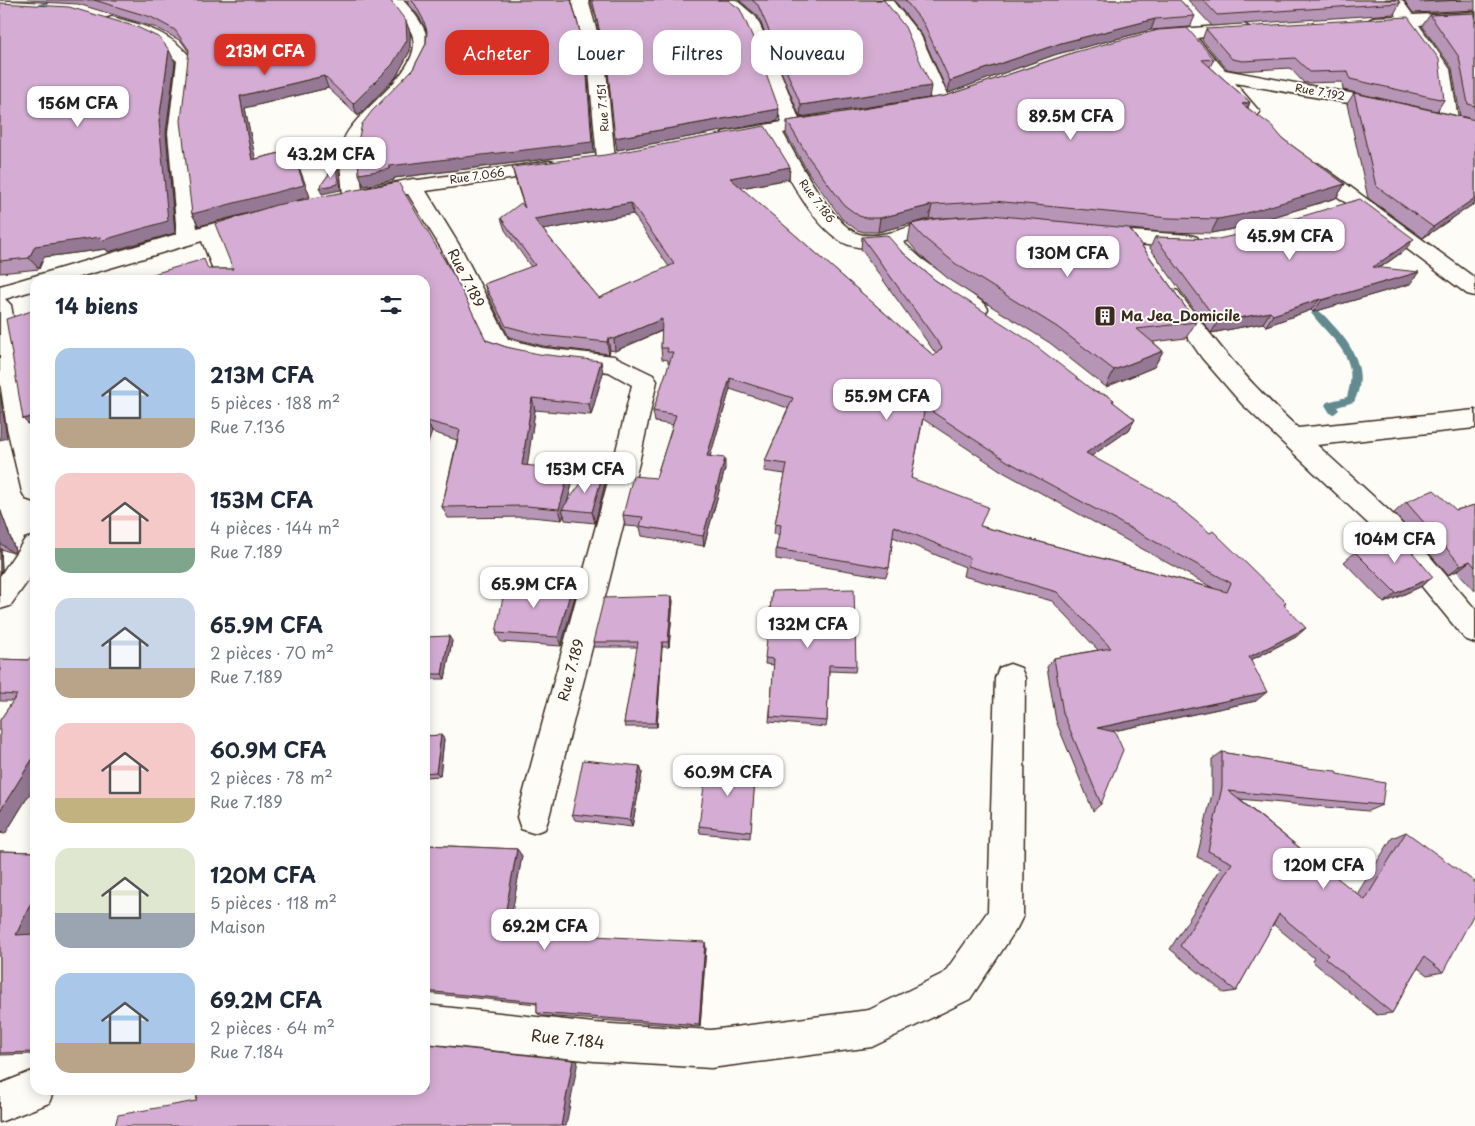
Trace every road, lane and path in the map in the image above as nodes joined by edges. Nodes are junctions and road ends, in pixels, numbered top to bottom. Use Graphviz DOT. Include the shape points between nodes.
graph roads {
  1 [pos="395,0"];
  2 [pos="580,0"];
  3 [pos="726,0"];
  4 [pos="884,0"];
  5 [pos="1394,0"];
  6 [pos="96,17"];
  7 [pos="1475,17"];
  8 [pos="1410,20"];
  9 [pos="1352,22"];
  10 [pos="1194,28"];
  11 [pos="1264,28"];
  12 [pos="1142,39"];
  13 [pos="1222,75"];
  14 [pos="923,106"];
  15 [pos="1405,109"];
  16 [pos="1432,115"];
  17 [pos="840,119"];
  18 [pos="792,126"];
  19 [pos="1263,127"];
  20 [pos="772,129"];
  21 [pos="713,140"];
  22 [pos="625,156"];
  23 [pos="1298,158"];
  24 [pos="606,159"];
  25 [pos="586,162"];
  26 [pos="566,164"];
  27 [pos="413,185"];
  28 [pos="354,196"];
  29 [pos="335,200"];
  30 [pos="1356,200"];
  31 [pos="1329,208"];
  32 [pos="270,214"];
  33 [pos="968,224"];
  34 [pos="208,231"];
  35 [pos="1084,233"];
  36 [pos="188,237"];
  37 [pos="891,238"];
  38 [pos="1130,238"];
  39 [pos="1211,242"];
  40 [pos="62,275"];
  41 [pos="226,275"];
  42 [pos="30,284"];
  43 [pos="1475,289"];
  44 [pos="0,293"];
  45 [pos="0,305"];
  46 [pos="997,322"];
  47 [pos="1475,419"];
  48 [pos="1294,438"];
  49 [pos="30,472"];
  50 [pos="30,555"];
  51 [pos="0,597"];
  52 [pos="1475,630"];
  53 [pos="1010,678"];
  54 [pos="533,816"];
  55 [pos="430,1025"];
  56 [pos="30,1091"];
  57 [pos="0,1103"];
  1 -- 28 [label="street" via="414,21 423,47 416,68 379,103 356,133 350,154"];
  2 -- 24 [label="street, Rue 7.151" via="603,90"];
  3 -- 18 [label="street" via="748,17"];
  4 -- 14 [label="street" via="913,36 949,101"];
  5 -- 8 [label="street"];
  6 -- 36 [label="street" via="150,33 176,48 185,61 176,133"];
  7 -- 8 [label="street"];
  8 -- 9 [label="street"];
  8 -- 16 [label="street" via="1442,69 1457,121"];
  10 -- 11 [label="street"];
  10 -- 12 [label="street"];
  10 -- 13 [label="street"];
  13 -- 15 [label="street, Rue 7.192"];
  13 -- 19 [label="street"];
  17 -- 18 [label="street"];
  18 -- 20 [label="street"];
  20 -- 21 [label="street"];
  20 -- 37 [label="street, Rue 7.186" via="796,174 834,224 850,238 878,241"];
  22 -- 24 [label="street"];
  23 -- 30 [label="street"];
  24 -- 25 [label="street"];
  26 -- 27 [label="street, Rue 7.066"];
  27 -- 28 [label="street, Rue 7.066"];
  27 -- 54 [label="street, Rue 7.189" via="451,248 499,344 543,356 614,364 645,381"];
  28 -- 29 [label="street, Rue 7.066"];
  30 -- 31 [label="street"];
  30 -- 43 [label="street"];
  32 -- 34 [label="street"];
  33 -- 37 [label="street, Rue 7.186" via="929,227"];
  34 -- 36 [label="street"];
  34 -- 41 [label="street"];
  35 -- 38 [label="street"];
  36 -- 40 [label="street"];
  37 -- 46 [label="street" via="914,264"];
  38 -- 39 [label="street"];
  38 -- 48 [label="street" via="1216,358 1250,398"];
  42 -- 44 [label="street"];
  45 -- 49 [label="street" via="19,428"];
  47 -- 48 [label="street"];
  48 -- 52 [label="street" via="1388,526"];
  50 -- 51 [label="street"];
  53 -- 55 [label="street, Rue 7.184" via="1005,916 957,986 872,1028 710,1049 594,1042"];
  56 -- 57 [label="street"];
}
